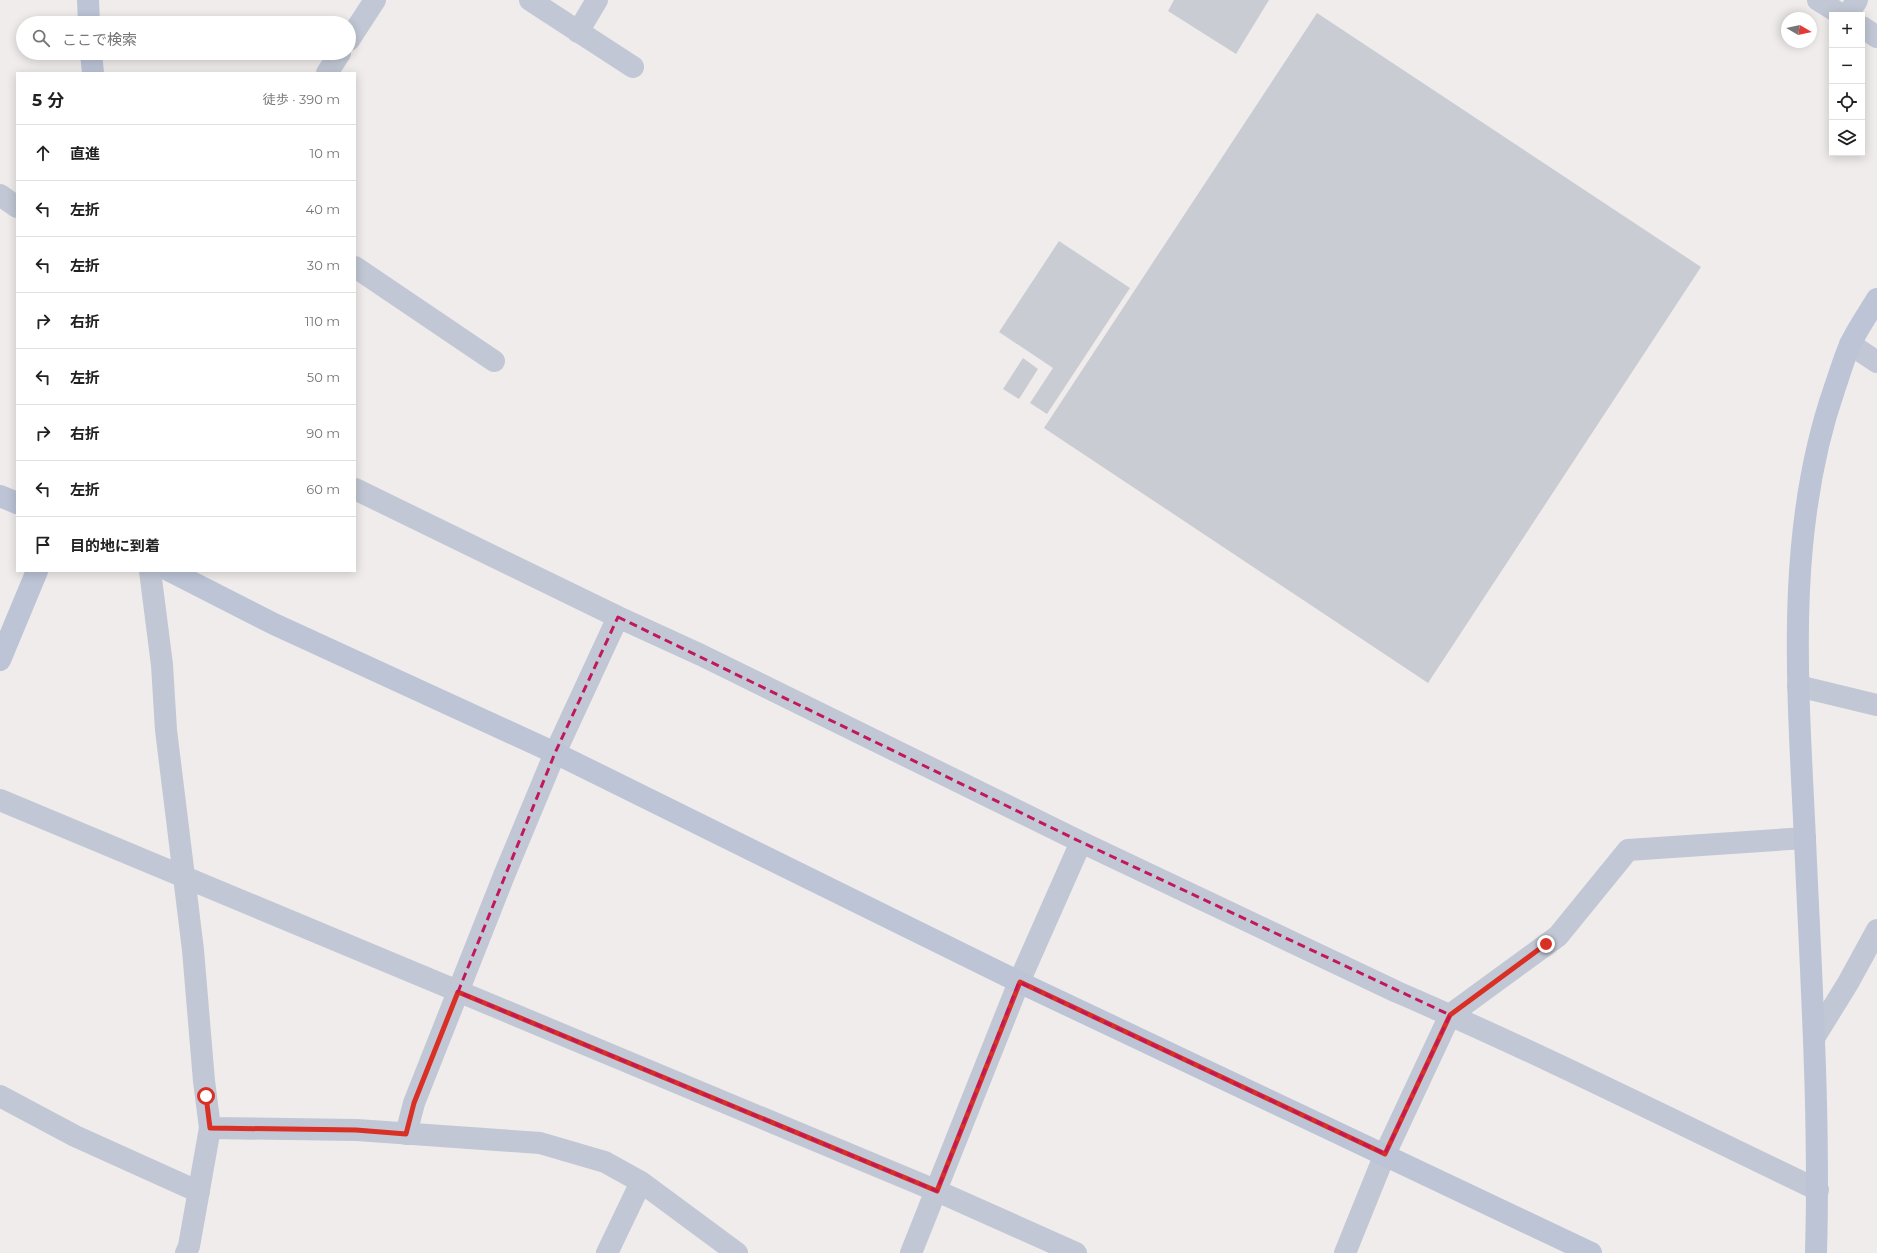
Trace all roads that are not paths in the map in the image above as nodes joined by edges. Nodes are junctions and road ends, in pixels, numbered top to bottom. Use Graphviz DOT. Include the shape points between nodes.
graph roads {
  1 [pos="88,0"];
  2 [pos="375,0"];
  3 [pos="530,0"];
  4 [pos="597,0"];
  5 [pos="1818,0"];
  6 [pos="1857,0"];
  7 [pos="1837,12"];
  8 [pos="1850,12"];
  9 [pos="89,16"];
  10 [pos="356,29"];
  11 [pos="1865,29"];
  12 [pos="578,32"];
  13 [pos="1877,37"];
  14 [pos="92,60"];
  15 [pos="335,60"];
  16 [pos="632,67"];
  17 [pos="93,72"];
  18 [pos="328,72"];
  19 [pos="0,195"];
  20 [pos="16,206"];
  21 [pos="356,268"];
  22 [pos="1877,299"];
  23 [pos="1850,344"];
  24 [pos="494,361"];
  25 [pos="1877,362"];
  26 [pos="356,489"];
  27 [pos="0,496"];
  28 [pos="16,503"];
  29 [pos="37,572"];
  30 [pos="150,572"];
  31 [pos="172,572"];
  32 [pos="618,617"];
  33 [pos="0,660"];
  34 [pos="1798,686"];
  35 [pos="1877,705"];
  36 [pos="555,753"];
  37 [pos="0,800"];
  38 [pos="1805,838"];
  39 [pos="1082,842"];
  40 [pos="184,878"];
  41 [pos="1877,930"];
  42 [pos="1020,982"];
  43 [pos="458,992"];
  44 [pos="1450,1015"];
  45 [pos="1814,1038"];
  46 [pos="0,1096"];
  47 [pos="210,1128"];
  48 [pos="406,1134"];
  49 [pos="1385,1154"];
  50 [pos="641,1182"];
  51 [pos="1818,1190"];
  52 [pos="937,1191"];
  53 [pos="199,1192"];
  54 [pos="193,1251"];
  55 [pos="607,1253"];
  56 [pos="737,1253"];
  57 [pos="911,1253"];
  58 [pos="1076,1253"];
  59 [pos="1345,1253"];
  60 [pos="1591,1253"];
  61 [pos="1816,1253"];
  1 -- 9 [label="street"];
  2 -- 10 [label="street"];
  3 -- 12 [label="street"];
  4 -- 12 [label="street"];
  5 -- 7 [label="street"];
  6 -- 8 [label="street"];
  11 -- 13 [label="street"];
  12 -- 16 [label="street"];
  14 -- 17 [label="street"];
  15 -- 18 [label="street"];
  19 -- 20 [label="street"];
  21 -- 24 [label="street"];
  22 -- 23 [label="street"];
  23 -- 25 [label="street"];
  23 -- 34 [label="street" via="1822,424 1808,491 1799,572"];
  26 -- 32 [label="street"];
  27 -- 28 [label="street"];
  29 -- 33 [label="street"];
  30 -- 40 [label="street"];
  31 -- 36 [label="street" via="274,624"];
  32 -- 36 [label="street"];
  32 -- 39 [label="street" via="701,655"];
  34 -- 35 [label="street"];
  34 -- 38 [label="street"];
  36 -- 42 [label="street"];
  36 -- 43 [label="street"];
  37 -- 40 [label="street"];
  38 -- 44 [label="street" via="1628,850 1558,936"];
  38 -- 45 [label="street"];
  39 -- 42 [label="street"];
  39 -- 44 [label="street"];
  40 -- 43 [label="street"];
  40 -- 47 [label="street"];
  41 -- 45 [label="street"];
  42 -- 49 [label="street"];
  42 -- 52 [label="street"];
  43 -- 48 [label="street" via="414,1103"];
  43 -- 52 [label="street"];
  44 -- 49 [label="street"];
  44 -- 51 [label="street"];
  45 -- 51 [label="street"];
  46 -- 53 [label="street" via="75,1136"];
  47 -- 48 [label="street" via="356,1130"];
  47 -- 53 [label="street"];
  48 -- 50 [label="street" via="540,1144 605,1162"];
  49 -- 59 [label="street"];
  49 -- 60 [label="street"];
  50 -- 55 [label="street"];
  50 -- 56 [label="street"];
  51 -- 61 [label="street"];
  52 -- 57 [label="street"];
  52 -- 58 [label="street"];
  53 -- 54 [label="street"];
}
